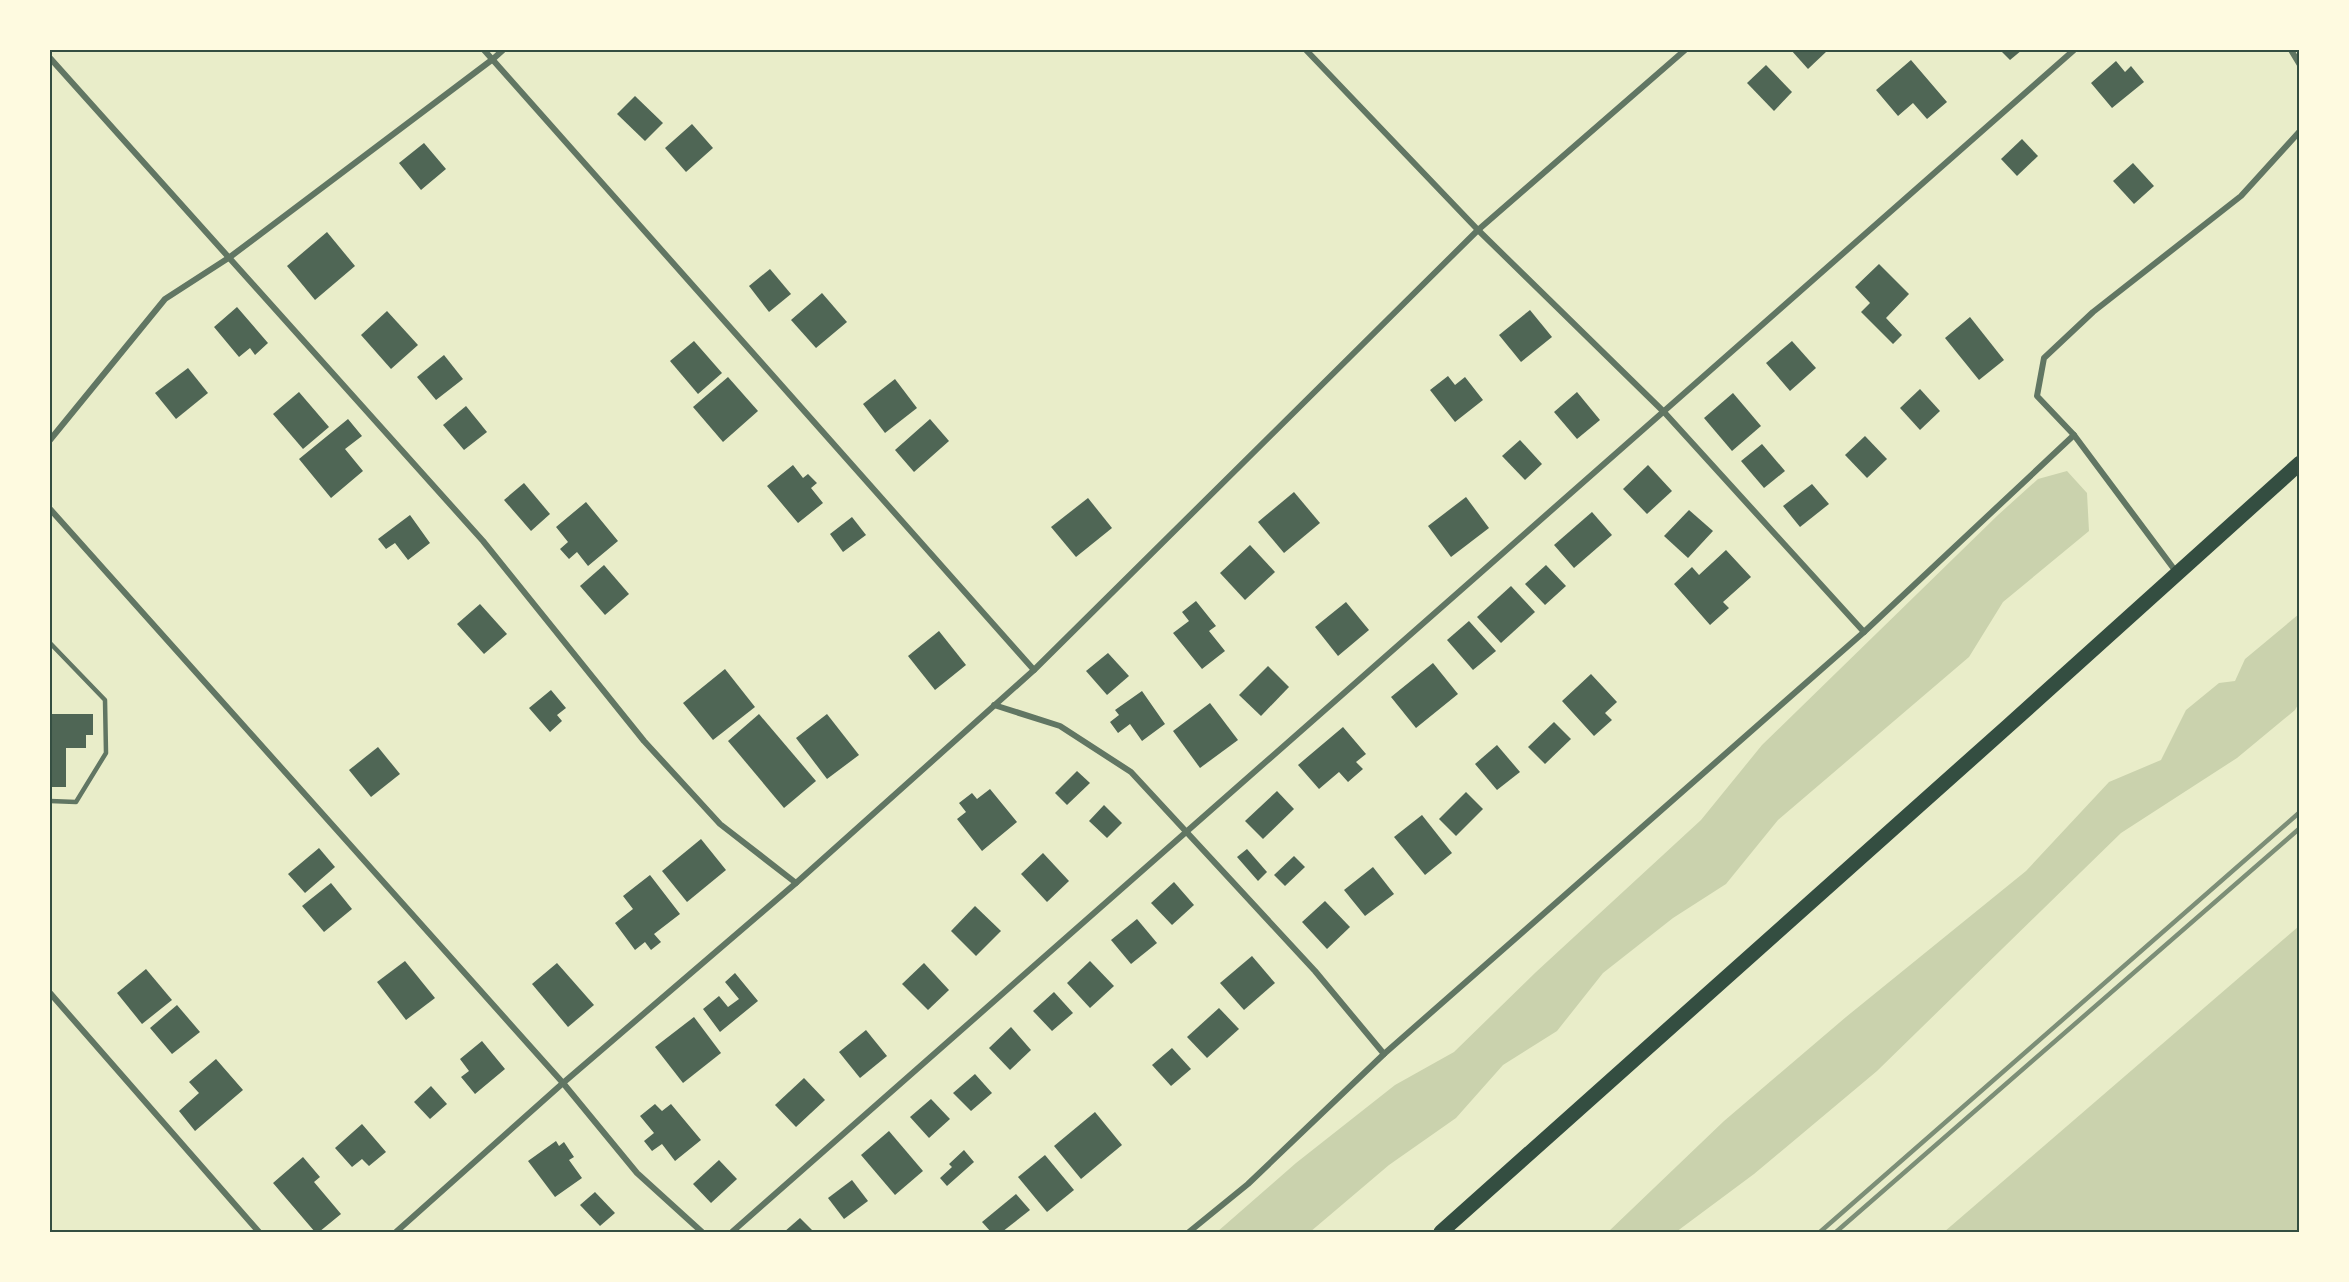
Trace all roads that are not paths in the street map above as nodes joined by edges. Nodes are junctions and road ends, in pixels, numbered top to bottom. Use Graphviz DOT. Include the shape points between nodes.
graph roads {
  1 [pos="484,50"];
  2 [pos="503,50"];
  3 [pos="1306,50"];
  4 [pos="1685,50"];
  5 [pos="2074,50"];
  6 [pos="2291,50"];
  7 [pos="50,58"];
  8 [pos="493,59"];
  9 [pos="2300,65"];
  10 [pos="2300,131"];
  11 [pos="1478,230"];
  12 [pos="230,257"];
  13 [pos="1664,412"];
  14 [pos="2074,435"];
  15 [pos="50,440"];
  16 [pos="2300,463"];
  17 [pos="50,509"];
  18 [pos="2177,574"];
  19 [pos="1864,632"];
  20 [pos="50,643"];
  21 [pos="1034,670"];
  22 [pos="994,705"];
  23 [pos="50,801"];
  24 [pos="1188,832"];
  25 [pos="796,883"];
  26 [pos="50,993"];
  27 [pos="1384,1054"];
  28 [pos="563,1083"];
  29 [pos="259,1233"];
  30 [pos="396,1233"];
  31 [pos="702,1233"];
  32 [pos="732,1233"];
  33 [pos="1189,1233"];
  34 [pos="1441,1233"];
  1 -- 8 [label="street"];
  2 -- 8 [label="street"];
  3 -- 11 [label="street"];
  4 -- 11 [label="street"];
  5 -- 13 [label="street"];
  6 -- 9 [label="street"];
  7 -- 12 [label="street"];
  8 -- 12 [label="street"];
  8 -- 21 [label="street"];
  10 -- 14 [label="street" via="2241,196 2093,312 2044,358 2037,396"];
  11 -- 13 [label="street"];
  11 -- 21 [label="street"];
  12 -- 15 [label="street" via="165,298"];
  12 -- 25 [label="street" via="483,541 644,741 720,824"];
  13 -- 19 [label="street"];
  13 -- 24 [label="street"];
  14 -- 18 [label="street"];
  14 -- 19 [label="street"];
  16 -- 18 [label="main road"];
  17 -- 28 [label="street"];
  18 -- 34 [label="main road"];
  19 -- 27 [label="street"];
  20 -- 23 [label="lane" via="105,700 106,753 76,802"];
  21 -- 22 [label="street"];
  22 -- 24 [label="street" via="1060,726 1131,772"];
  22 -- 25 [label="street"];
  24 -- 27 [label="street" via="1315,971"];
  24 -- 32 [label="street"];
  25 -- 28 [label="street"];
  26 -- 29 [label="street"];
  27 -- 33 [label="street" via="1248,1184"];
  28 -- 30 [label="street"];
  28 -- 31 [label="street" via="637,1173"];
}
